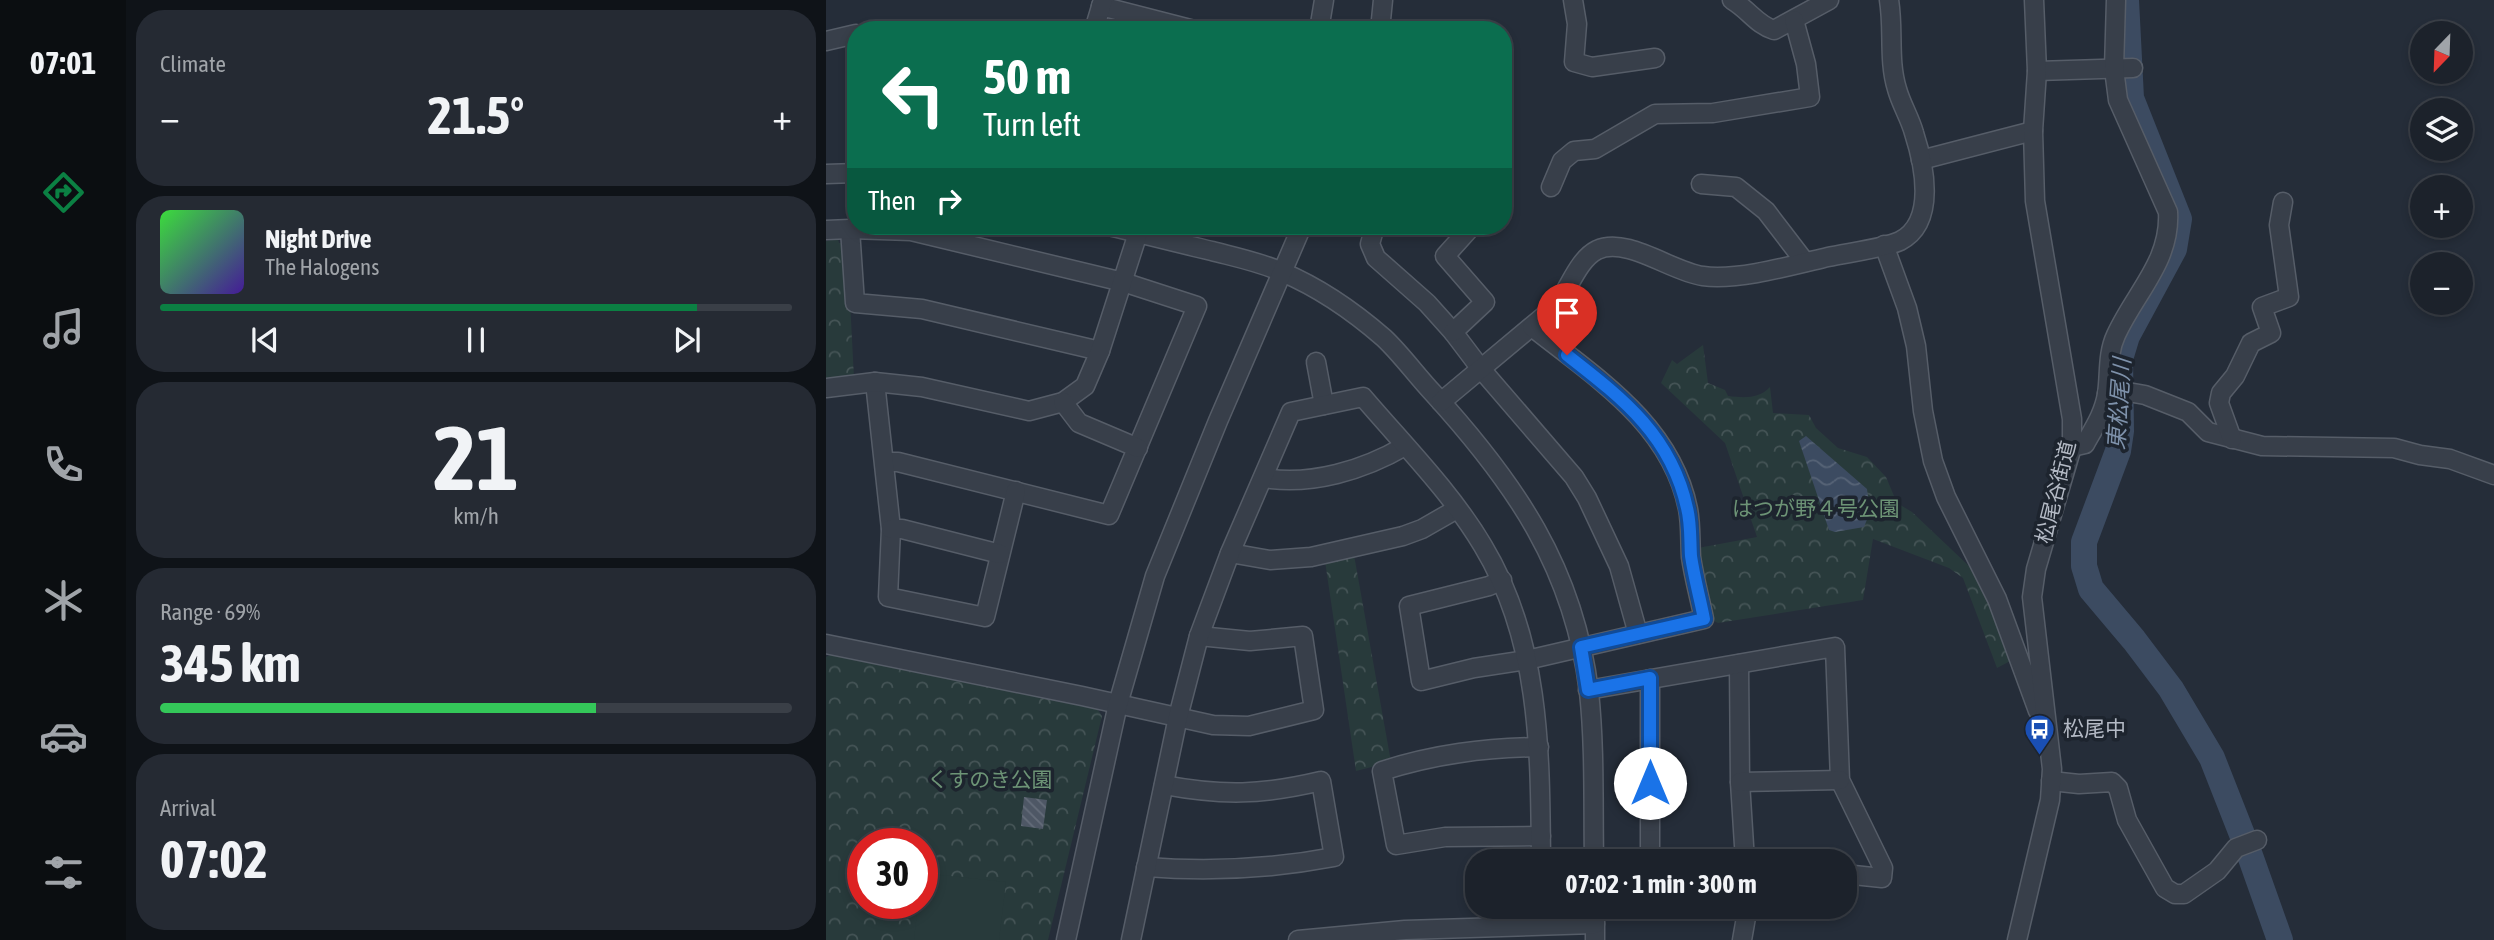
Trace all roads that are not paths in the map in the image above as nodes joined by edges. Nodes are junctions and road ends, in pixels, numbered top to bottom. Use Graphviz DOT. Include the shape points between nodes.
graph roads {
  1 [pos="1324,0"];
  2 [pos="1383,0"];
  3 [pos="1573,0"];
  4 [pos="1732,0"];
  5 [pos="1829,0"];
  6 [pos="1889,0"];
  7 [pos="2034,0"];
  8 [pos="2116,0"];
  9 [pos="1102,3"];
  10 [pos="1794,20"];
  11 [pos="1097,21"];
  12 [pos="1163,21"];
  13 [pos="1320,21"];
  14 [pos="1381,21"];
  15 [pos="847,36"];
  16 [pos="826,41"];
  17 [pos="1655,58"];
  18 [pos="2123,68"];
  19 [pos="2037,71"];
  20 [pos="2033,131"];
  21 [pos="1921,160"];
  22 [pos="847,173"];
  23 [pos="826,174"];
  24 [pos="1701,184"];
  25 [pos="1551,187"];
  26 [pos="2284,202"];
  27 [pos="847,229"];
  28 [pos="826,230"];
  29 [pos="850,235"];
  30 [pos="928,235"];
  31 [pos="1137,235"];
  32 [pos="1146,235"];
  33 [pos="1297,235"];
  34 [pos="1372,235"];
  35 [pos="1464,235"];
  36 [pos="1884,244"];
  37 [pos="1805,262"];
  38 [pos="1282,271"];
  39 [pos="1124,282"];
  40 [pos="1532,327"];
  41 [pos="1453,332"];
  42 [pos="1100,351"];
  43 [pos="1316,362"];
  44 [pos="1481,369"];
  45 [pos="875,382"];
  46 [pos="826,388"];
  47 [pos="2107,393"];
  48 [pos="1435,396"];
  49 [pos="1063,402"];
  50 [pos="1324,405"];
  51 [pos="2232,439"];
  52 [pos="1405,446"];
  53 [pos="2072,447"];
  54 [pos="1138,449"];
  55 [pos="885,462"];
  56 [pos="2494,475"];
  57 [pos="1264,478"];
  58 [pos="1016,491"];
  59 [pos="1457,509"];
  60 [pos="891,529"];
  61 [pos="1230,553"];
  62 [pos="1000,554"];
  63 [pos="1502,580"];
  64 [pos="1638,634"];
  65 [pos="1199,635"];
  66 [pos="826,644"];
  67 [pos="1581,647"];
  68 [pos="1527,660"];
  69 [pos="1739,664"];
  70 [pos="1650,678"];
  71 [pos="1588,690"];
  72 [pos="1118,704"];
  73 [pos="1178,718"];
  74 [pos="2048,737"];
  75 [pos="1539,747"];
  76 [pos="1840,780"];
  77 [pos="2051,781"];
  78 [pos="1740,782"];
  79 [pos="1164,785"];
  80 [pos="1541,836"];
  81 [pos="2257,840"];
  82 [pos="1541,849"];
  83 [pos="1594,849"];
  84 [pos="1650,849"];
  85 [pos="1744,849"];
  86 [pos="1146,867"];
  87 [pos="1857,875"];
  88 [pos="1513,919"];
  89 [pos="1562,919"];
  90 [pos="1746,919"];
  91 [pos="1595,924"];
  92 [pos="1066,940"];
  93 [pos="1131,940"];
  94 [pos="1298,940"];
  95 [pos="1742,940"];
  96 [pos="2017,940"];
  1 -- 13 [label="street"];
  2 -- 14 [label="street"];
  3 -- 17 [label="street" via="1577,24 1574,62 1592,67"];
  4 -- 10 [label="street" via="1763,27 1774,30"];
  5 -- 10 [label="street"];
  6 -- 21 [label="street" via="1891,68"];
  7 -- 19 [label="street, 松尾谷街道"];
  8 -- 18 [label="street"];
  9 -- 11 [label="street"];
  9 -- 12 [label="street"];
  10 -- 25 [label="street" via="1810,97 1713,113 1655,114 1595,149 1574,151 1562,162"];
  15 -- 16 [label="street"];
  18 -- 19 [label="street"];
  18 -- 47 [label="street" via="2118,100 2168,212 2169,229 2157,266 2115,336"];
  19 -- 20 [label="street, 松尾谷街道"];
  20 -- 21 [label="street"];
  20 -- 53 [label="street, 松尾谷街道" via="2035,201"];
  21 -- 36 [label="street" via="1922,214 1901,240"];
  22 -- 23 [label="street"];
  24 -- 37 [label="street" via="1736,187 1766,211"];
  26 -- 51 [label="street" via="2279,225 2289,298 2262,307 2272,333 2251,344 2221,393 2219,403"];
  27 -- 28 [label="street"];
  29 -- 42 [label="street" via="855,303 922,309"];
  30 -- 39 [label="street"];
  31 -- 39 [label="street"];
  32 -- 38 [label="street"];
  33 -- 38 [label="street"];
  34 -- 41 [label="street" via="1370,244 1376,258"];
  35 -- 41 [label="street" via="1445,256 1485,302"];
  36 -- 37 [label="street"];
  36 -- 74 [label="street" via="1916,346 1933,461 1946,498 1997,599"];
  37 -- 40 [label="street" via="1702,276 1633,250 1598,250"];
  38 -- 48 [label="street" via="1344,305 1385,339"];
  38 -- 72 [label="street" via="1167,544"];
  39 -- 42 [label="street"];
  39 -- 54 [label="street" via="1197,306"];
  40 -- 44 [label="street"];
  40 -- 64 [label="street" via="1636,412 1674,466 1682,487 1704,619"];
  41 -- 44 [label="street"];
  42 -- 49 [label="street" via="1085,386"];
  43 -- 50 [label="street"];
  44 -- 48 [label="street"];
  44 -- 64 [label="street" via="1587,498 1619,566"];
  45 -- 46 [label="street"];
  45 -- 49 [label="street" via="922,387 1029,411"];
  45 -- 55 [label="street"];
  47 -- 51 [label="street" via="2145,395 2188,411 2208,432"];
  47 -- 53 [label="street" via="2085,444"];
  48 -- 67 [label="street" via="1530,517 1552,558"];
  49 -- 54 [label="street" via="1079,422"];
  50 -- 52 [label="street" via="1363,397"];
  50 -- 57 [label="street" via="1291,412"];
  51 -- 56 [label="street" via="2262,446 2394,448 2450,458"];
  52 -- 57 [label="street" via="1335,475 1300,480"];
  52 -- 59 [label="street"];
  53 -- 74 [label="street, 松尾谷街道" via="2032,597"];
  54 -- 58 [label="street" via="1109,515"];
  55 -- 58 [label="street"];
  55 -- 60 [label="street"];
  57 -- 61 [label="street"];
  58 -- 62 [label="street"];
  59 -- 61 [label="street" via="1403,536 1311,557 1270,560"];
  59 -- 63 [label="street"];
  60 -- 62 [label="street"];
  60 -- 62 [label="street" via="888,597 985,617"];
  61 -- 65 [label="street"];
  63 -- 68 [label="street"];
  63 -- 68 [label="street" via="1409,606 1421,681"];
  64 -- 67 [label="street"];
  65 -- 73 [label="street"];
  65 -- 73 [label="street" via="1250,641 1304,636 1314,710 1249,726"];
  66 -- 72 [label="street"];
  67 -- 68 [label="street"];
  67 -- 71 [label="street"];
  68 -- 75 [label="street"];
  69 -- 70 [label="street"];
  69 -- 76 [label="street" via="1840,646"];
  69 -- 78 [label="street"];
  70 -- 71 [label="street"];
  70 -- 84 [label="street"];
  71 -- 83 [label="street"];
  72 -- 73 [label="street"];
  72 -- 92 [label="street"];
  73 -- 79 [label="street"];
  74 -- 77 [label="street, 松尾谷街道"];
  75 -- 80 [label="street"];
  75 -- 80 [label="street" via="1460,751 1382,771 1396,845 1445,837"];
  76 -- 78 [label="street"];
  76 -- 87 [label="street" via="1883,868 1882,878"];
  77 -- 81 [label="street" via="2112,782 2127,820 2165,888 2175,894 2184,894 2217,870 2236,848"];
  77 -- 96 [label="street, 松尾谷街道"];
  78 -- 85 [label="street"];
  79 -- 86 [label="street"];
  79 -- 86 [label="street" via="1242,794 1321,781 1334,857 1243,870"];
  80 -- 82 [label="street"];
  86 -- 93 [label="street"];
  88 -- 94 [label="street"];
  89 -- 91 [label="street"];
  90 -- 95 [label="street"];
}
